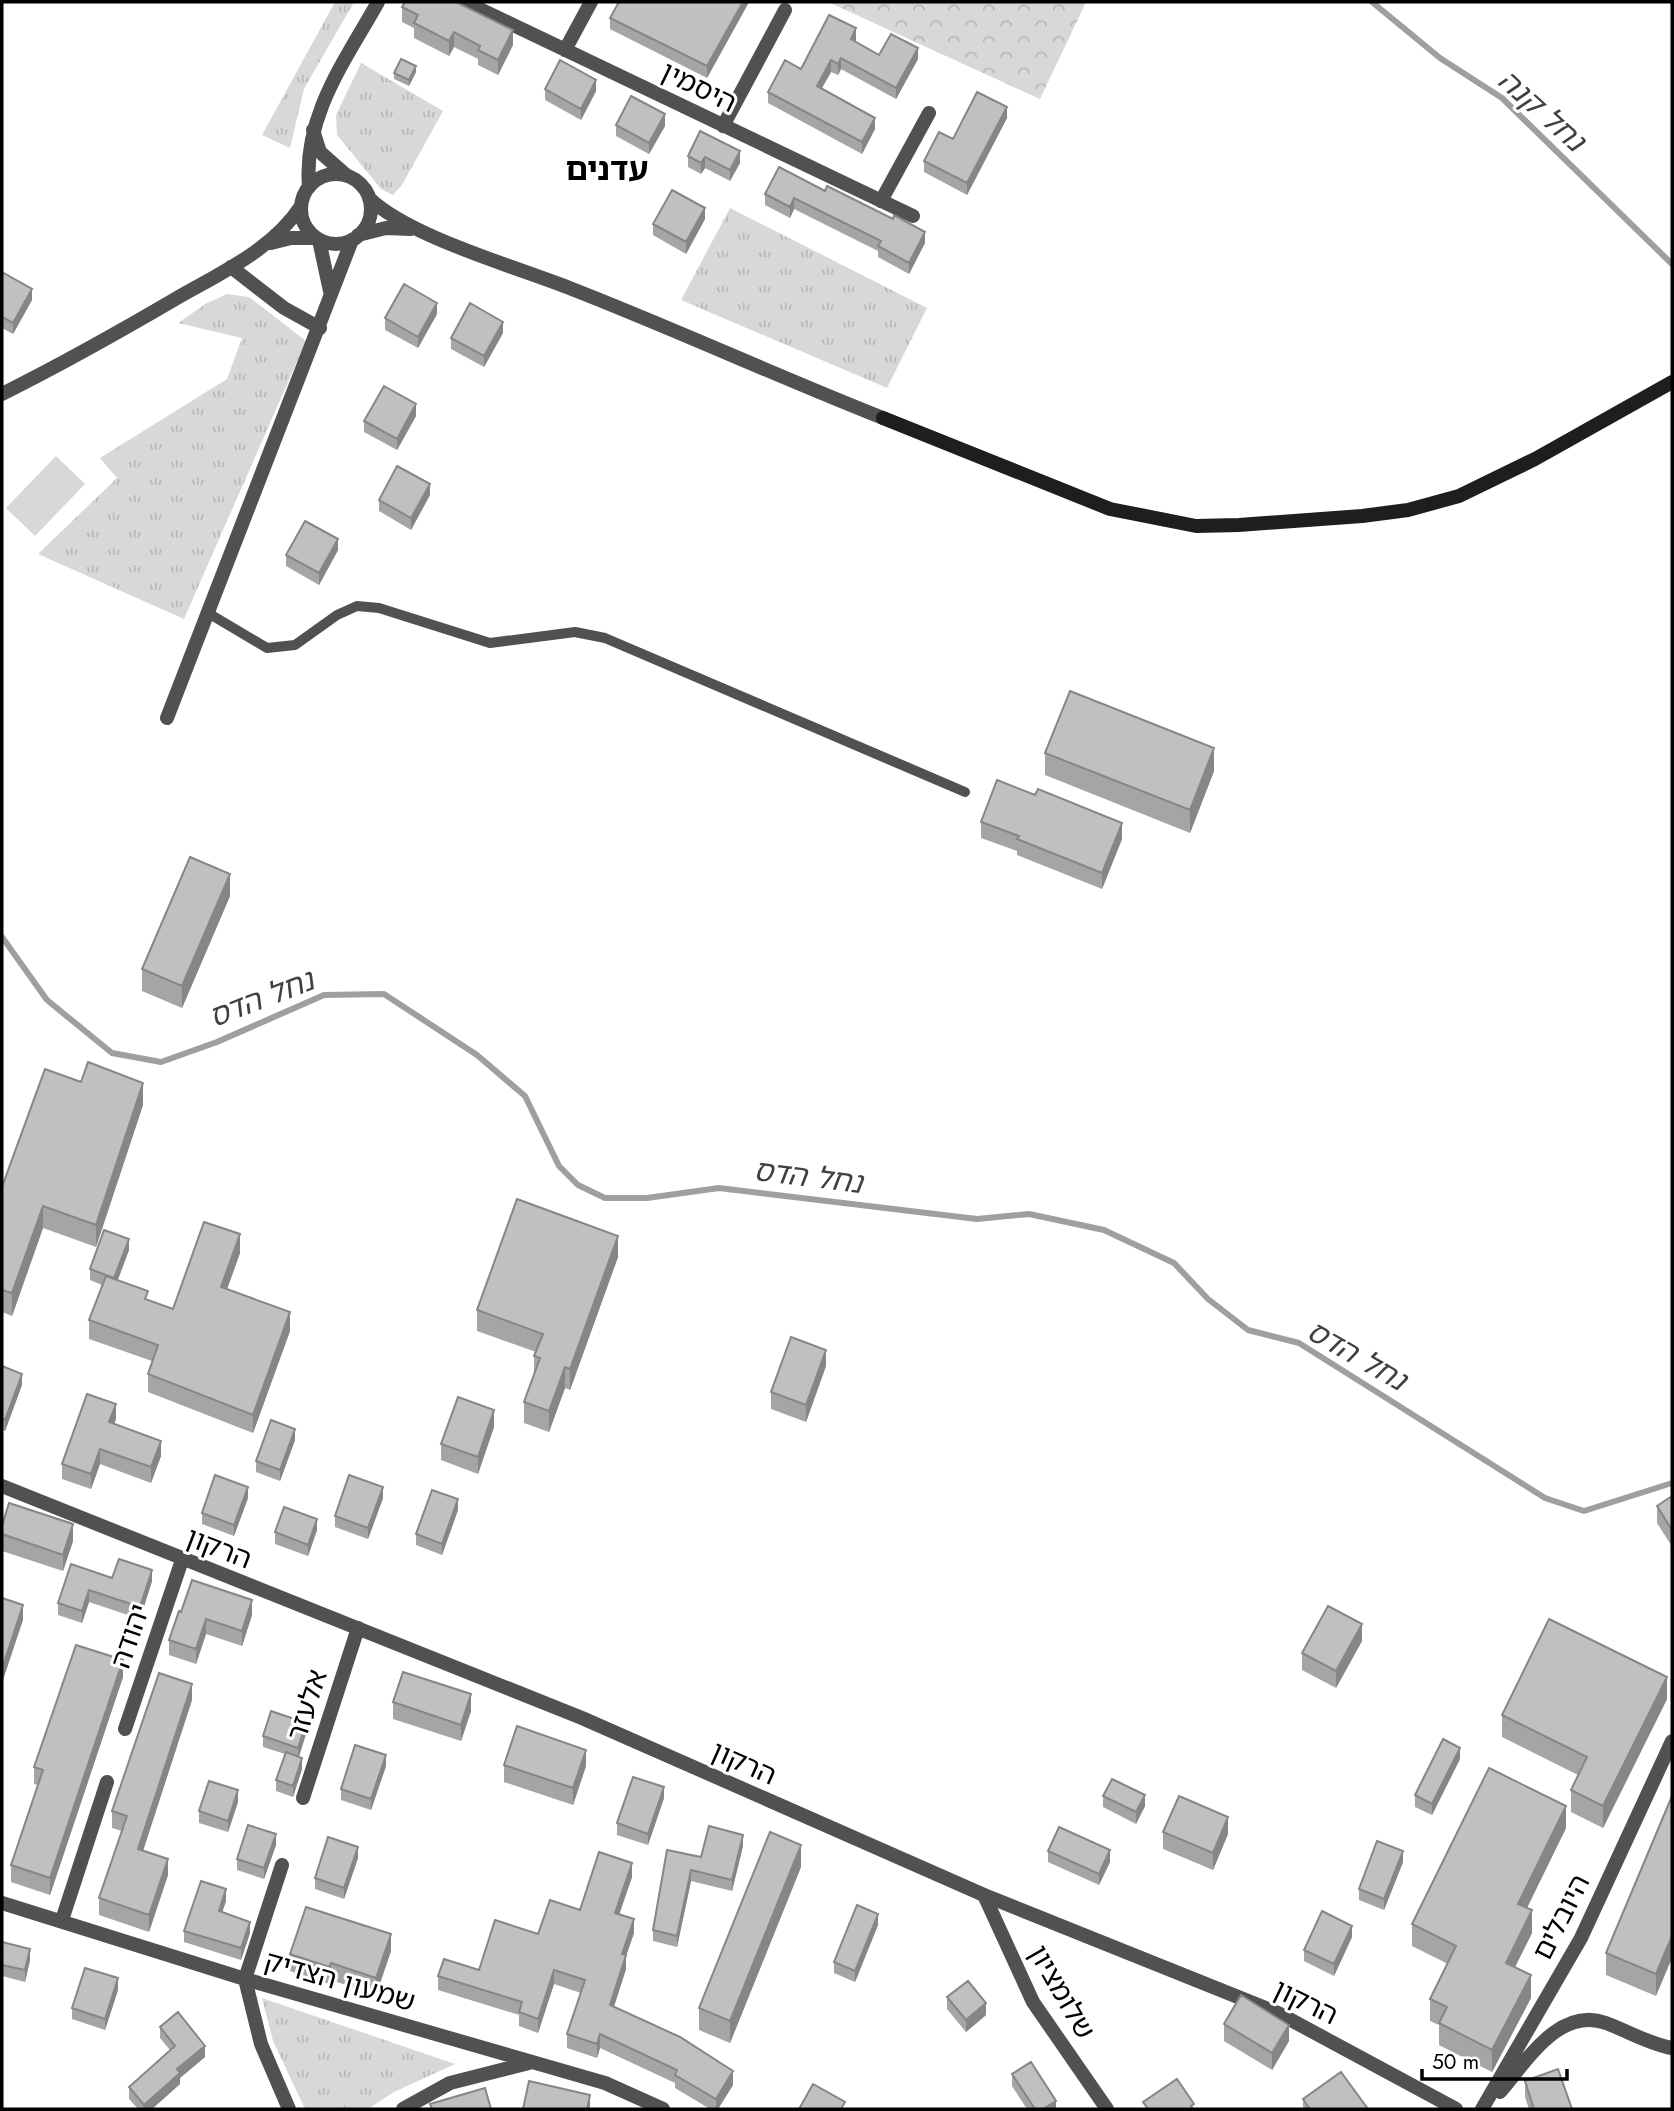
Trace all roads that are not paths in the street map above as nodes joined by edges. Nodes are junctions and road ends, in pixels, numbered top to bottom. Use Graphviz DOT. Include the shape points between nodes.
graph roads {
  1 [pos="378,2"];
  2 [pos="465,2"];
  3 [pos="591,2"];
  4 [pos="785,10"];
  5 [pos="565,50"];
  6 [pos="929,113"];
  7 [pos="723,125"];
  8 [pos="312,129"];
  9 [pos="346,175"];
  10 [pos="309,187"];
  11 [pos="369,198"];
  12 [pos="881,201"];
  13 [pos="301,206"];
  14 [pos="913,216"];
  15 [pos="419,229"];
  16 [pos="355,238"];
  17 [pos="318,239"];
  18 [pos="263,246"];
  19 [pos="231,267"];
  20 [pos="330,299"];
  21 [pos="320,328"];
  22 [pos="1672,382"];
  23 [pos="2,394"];
  24 [pos="883,418"];
  25 [pos="208,613"];
  26 [pos="167,718"];
  27 [pos="965,792"];
  28 [pos="3,1490"];
  29 [pos="182,1560"];
  30 [pos="358,1628"];
  31 [pos="125,1729"];
  32 [pos="1672,1741"];
  33 [pos="107,1782"];
  34 [pos="303,1798"];
  35 [pos="282,1865"];
  36 [pos="984,1895"];
  37 [pos="2,1903"];
  38 [pos="62,1920"];
  39 [pos="245,1979"];
  40 [pos="1672,2048"];
  41 [pos="531,2062"];
  42 [pos="289,2109"];
  43 [pos="403,2109"];
  44 [pos="663,2109"];
  45 [pos="1107,2109"];
  46 [pos="1456,2109"];
  47 [pos="1484,2109"];
  1 -- 8 [label="street" via="323,100"];
  2 -- 5 [label="street, היסמין"];
  3 -- 5 [label="street"];
  4 -- 7 [label="street"];
  5 -- 7 [label="street, היסמין"];
  6 -- 12 [label="street"];
  7 -- 12 [label="street, היסמין"];
  8 -- 9 [label="street" via="320,152"];
  8 -- 10 [label="street" via="307,154"];
  9 -- 10 [label="street" via="326,175"];
  9 -- 11 [label="street" via="360,184"];
  10 -- 13 [label="street"];
  11 -- 15 [label="street" via="385,213"];
  11 -- 16 [label="street" via="369,218"];
  12 -- 14 [label="street, היסמין"];
  13 -- 17 [label="street" via="304,224"];
  13 -- 18 [label="street"];
  15 -- 16 [label="street" via="386,228"];
  15 -- 24 [label="street"];
  16 -- 17 [label="street" via="336,244"];
  16 -- 20 [label="street"];
  17 -- 18 [label="street" via="291,238"];
  17 -- 20 [label="street" via="330,278"];
  18 -- 19 [label="street"];
  19 -- 21 [label="street" via="284,308"];
  19 -- 23 [label="street" via="76,357"];
  20 -- 21 [label="street"];
  21 -- 25 [label="street"];
  22 -- 24 [label="main road" via="1460,496 1408,509 1265,524 1196,526 1110,509"];
  25 -- 26 [label="street"];
  25 -- 27 [label="lane" via="267,648 295,645 357,606 379,608 490,643 566,632 605,638"];
  28 -- 29 [label="street, הרקון"];
  29 -- 30 [label="street, הרקון"];
  29 -- 31 [label="street, יהודה"];
  30 -- 34 [label="street, אלעזר"];
  30 -- 36 [label="street, הרקון" via="582,1718"];
  32 -- 47 [label="street, היובלים" via="1581,1938"];
  33 -- 38 [label="street"];
  35 -- 39 [label="street"];
  36 -- 45 [label="street, שלומציון" via="1033,2002"];
  36 -- 46 [label="street, הרקון" via="1278,2013"];
  37 -- 38 [label="street, שמעון הצדיק"];
  38 -- 39 [label="street, שמעון הצדיק"];
  39 -- 41 [label="street, שמעון הצדיק"];
  39 -- 42 [label="street" via="261,2044"];
  40 -- 47 [label="street, היובלים" via="1602,2022 1571,2021 1543,2041"];
  41 -- 43 [label="street" via="450,2083"];
  41 -- 44 [label="street, שמעון הצדיק" via="605,2083"];
}
